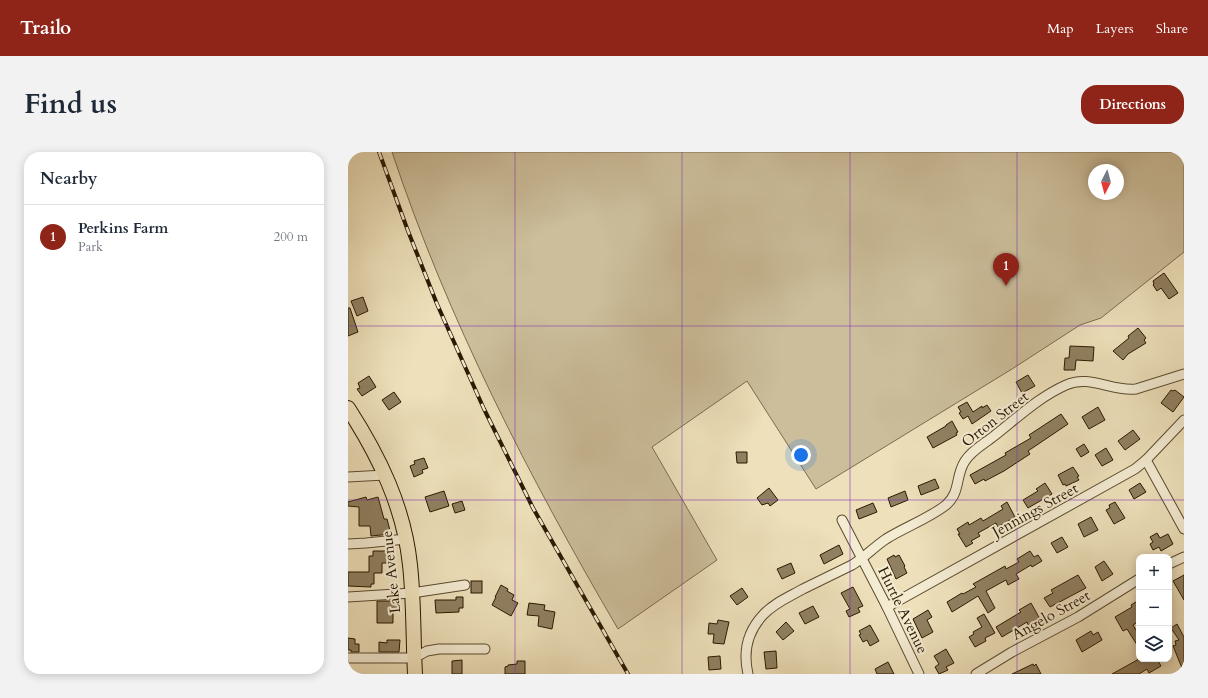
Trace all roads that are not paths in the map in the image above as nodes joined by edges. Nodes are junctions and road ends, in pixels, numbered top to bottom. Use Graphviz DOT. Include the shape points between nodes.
graph roads {
  1 [pos="1184,374"];
  2 [pos="348,408"];
  3 [pos="1184,420"];
  4 [pos="1146,460"];
  5 [pos="385,475"];
  6 [pos="348,476"];
  7 [pos="842,520"];
  8 [pos="1183,525"];
  9 [pos="406,539"];
  10 [pos="348,544"];
  11 [pos="1184,557"];
  12 [pos="862,559"];
  13 [pos="1172,563"];
  14 [pos="1136,581"];
  15 [pos="465,585"];
  16 [pos="412,593"];
  17 [pos="348,597"];
  18 [pos="887,607"];
  19 [pos="485,648"];
  20 [pos="348,658"];
  21 [pos="414,658"];
  22 [pos="415,674"];
  23 [pos="748,674"];
  24 [pos="919,674"];
  25 [pos="976,674"];
  1 -- 12 [label="street, Orton Street" via="1128,390 1086,380 1060,388 972,452 962,466 956,492 949,502 882,542"];
  2 -- 5 [label="main road, Lake Avenue"];
  3 -- 4 [label="street, Jennings Street"];
  4 -- 8 [label="street"];
  4 -- 18 [label="street, Jennings Street" via="1085,498"];
  5 -- 6 [label="street"];
  5 -- 9 [label="main road, Lake Avenue" via="397,504"];
  7 -- 12 [label="street, Hurtle Avenue"];
  9 -- 10 [label="street"];
  9 -- 16 [label="main road, Lake Avenue"];
  11 -- 13 [label="street"];
  12 -- 18 [label="street, Hurtle Avenue"];
  12 -- 23 [label="street, Orton Street" via="786,598 764,614 748,640"];
  14 -- 25 [label="street, Angelo Street"];
  15 -- 16 [label="street"];
  16 -- 17 [label="street"];
  16 -- 21 [label="main road, Lake Avenue"];
  18 -- 24 [label="street, Hurtle Avenue"];
  19 -- 21 [label="street" via="439,649"];
  20 -- 21 [label="street"];
  21 -- 22 [label="main road, Lake Avenue"];
}
